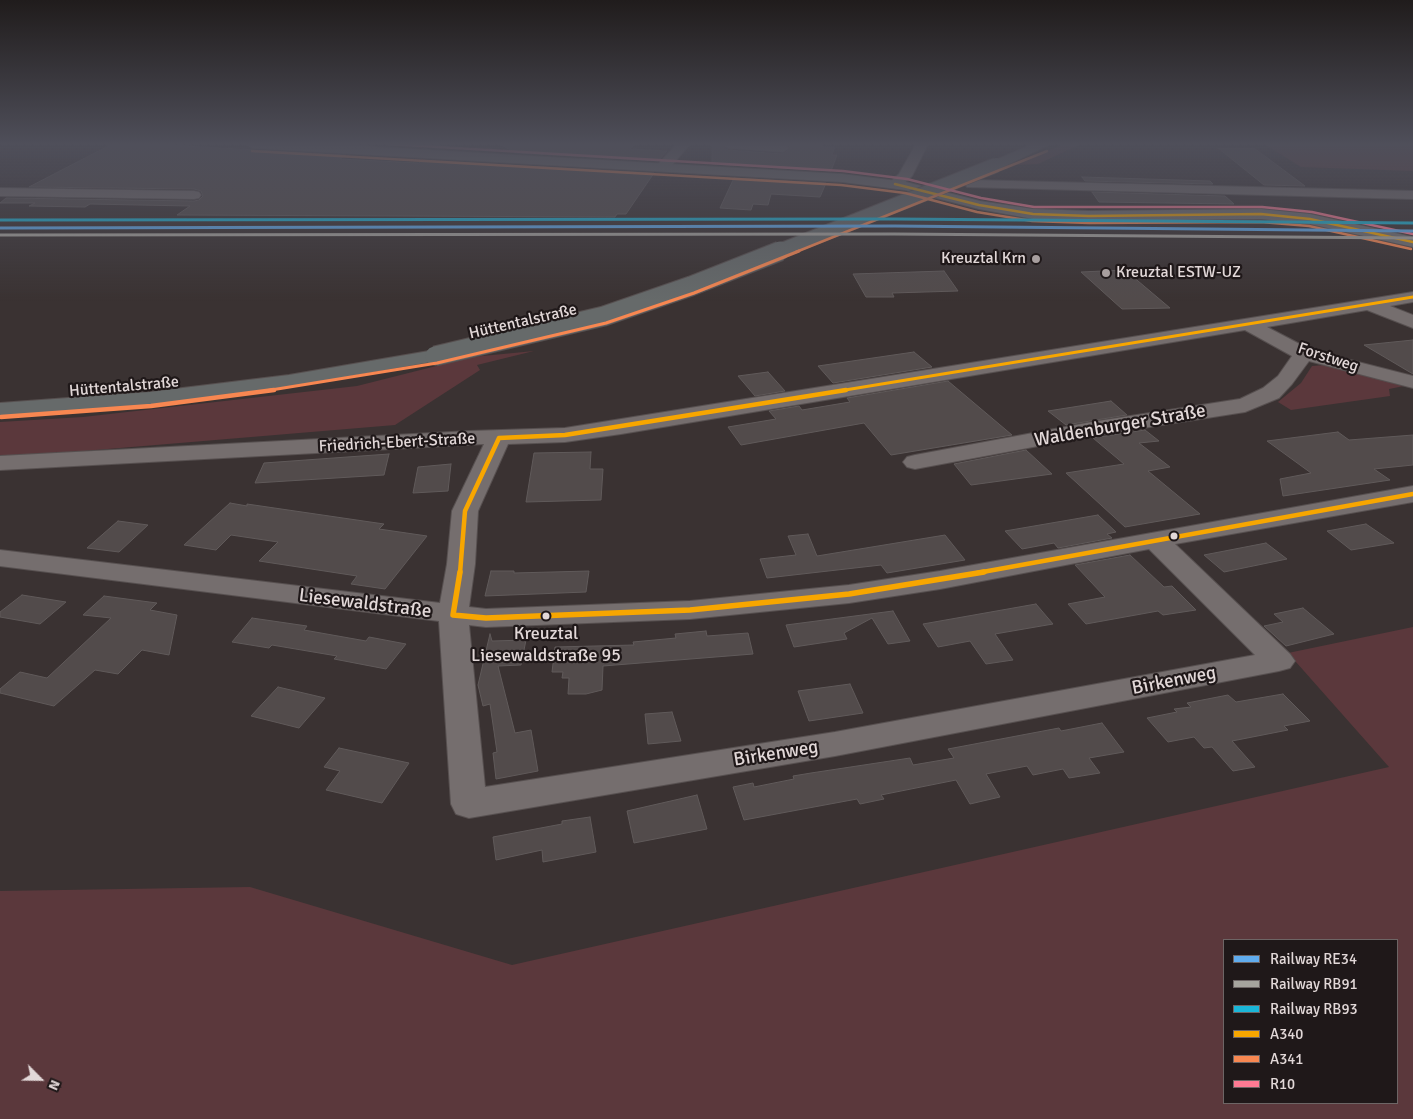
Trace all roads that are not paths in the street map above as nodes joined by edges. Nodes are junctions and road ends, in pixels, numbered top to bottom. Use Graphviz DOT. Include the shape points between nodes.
graph roads {
  1 [pos="907,196"];
  2 [pos="943,196"];
  3 [pos="1413,203"];
  4 [pos="1292,216"];
  5 [pos="1413,242"];
  6 [pos="1413,297"];
  7 [pos="1370,304"];
  8 [pos="1413,322"];
  9 [pos="1247,324"];
  10 [pos="432,350"];
  11 [pos="1304,354"];
  12 [pos="1413,382"];
  13 [pos="0,397"];
  14 [pos="0,410"];
  15 [pos="499,438"];
  16 [pos="915,462"];
  17 [pos="0,463"];
  18 [pos="1413,494"];
  19 [pos="1155,540"];
  20 [pos="0,558"];
  21 [pos="453,615"];
  1 -- 10 [label="highway, Hüttentalstraße, bridge" via="691,286 604,316 517,338"];
  2 -- 4 [label="main road" via="1033,214"];
  3 -- 4 [label="street" via="1304,204 1293,208"];
  4 -- 5 [label="main road"];
  6 -- 7 [label="street, Friedrich-Ebert-Straße"];
  7 -- 8 [label="street"];
  7 -- 9 [label="street, Friedrich-Ebert-Straße"];
  9 -- 11 [label="street, Forstweg"];
  9 -- 15 [label="street, Friedrich-Ebert-Straße" via="620,427 566,435"];
  10 -- 13 [label="highway, Hüttentalstraße" via="155,385"];
  10 -- 14 [label="highway, Hüttentalstraße" via="289,381 150,399"];
  11 -- 12 [label="street, Forstweg"];
  11 -- 16 [label="street, Waldenburger Straße" via="1271,393 1245,405"];
  15 -- 17 [label="street, Friedrich-Ebert-Straße"];
  15 -- 21 [label="street, Birkenweg" via="465,511"];
  18 -- 19 [label="street, Liesewaldstraße"];
  19 -- 21 [label="street, Liesewaldstraße" via="849,594 690,610 486,618"];
  19 -- 21 [label="street, Birkenweg" via="1279,661 836,744 469,804"];
  20 -- 21 [label="street, Liesewaldstraße"];
}
